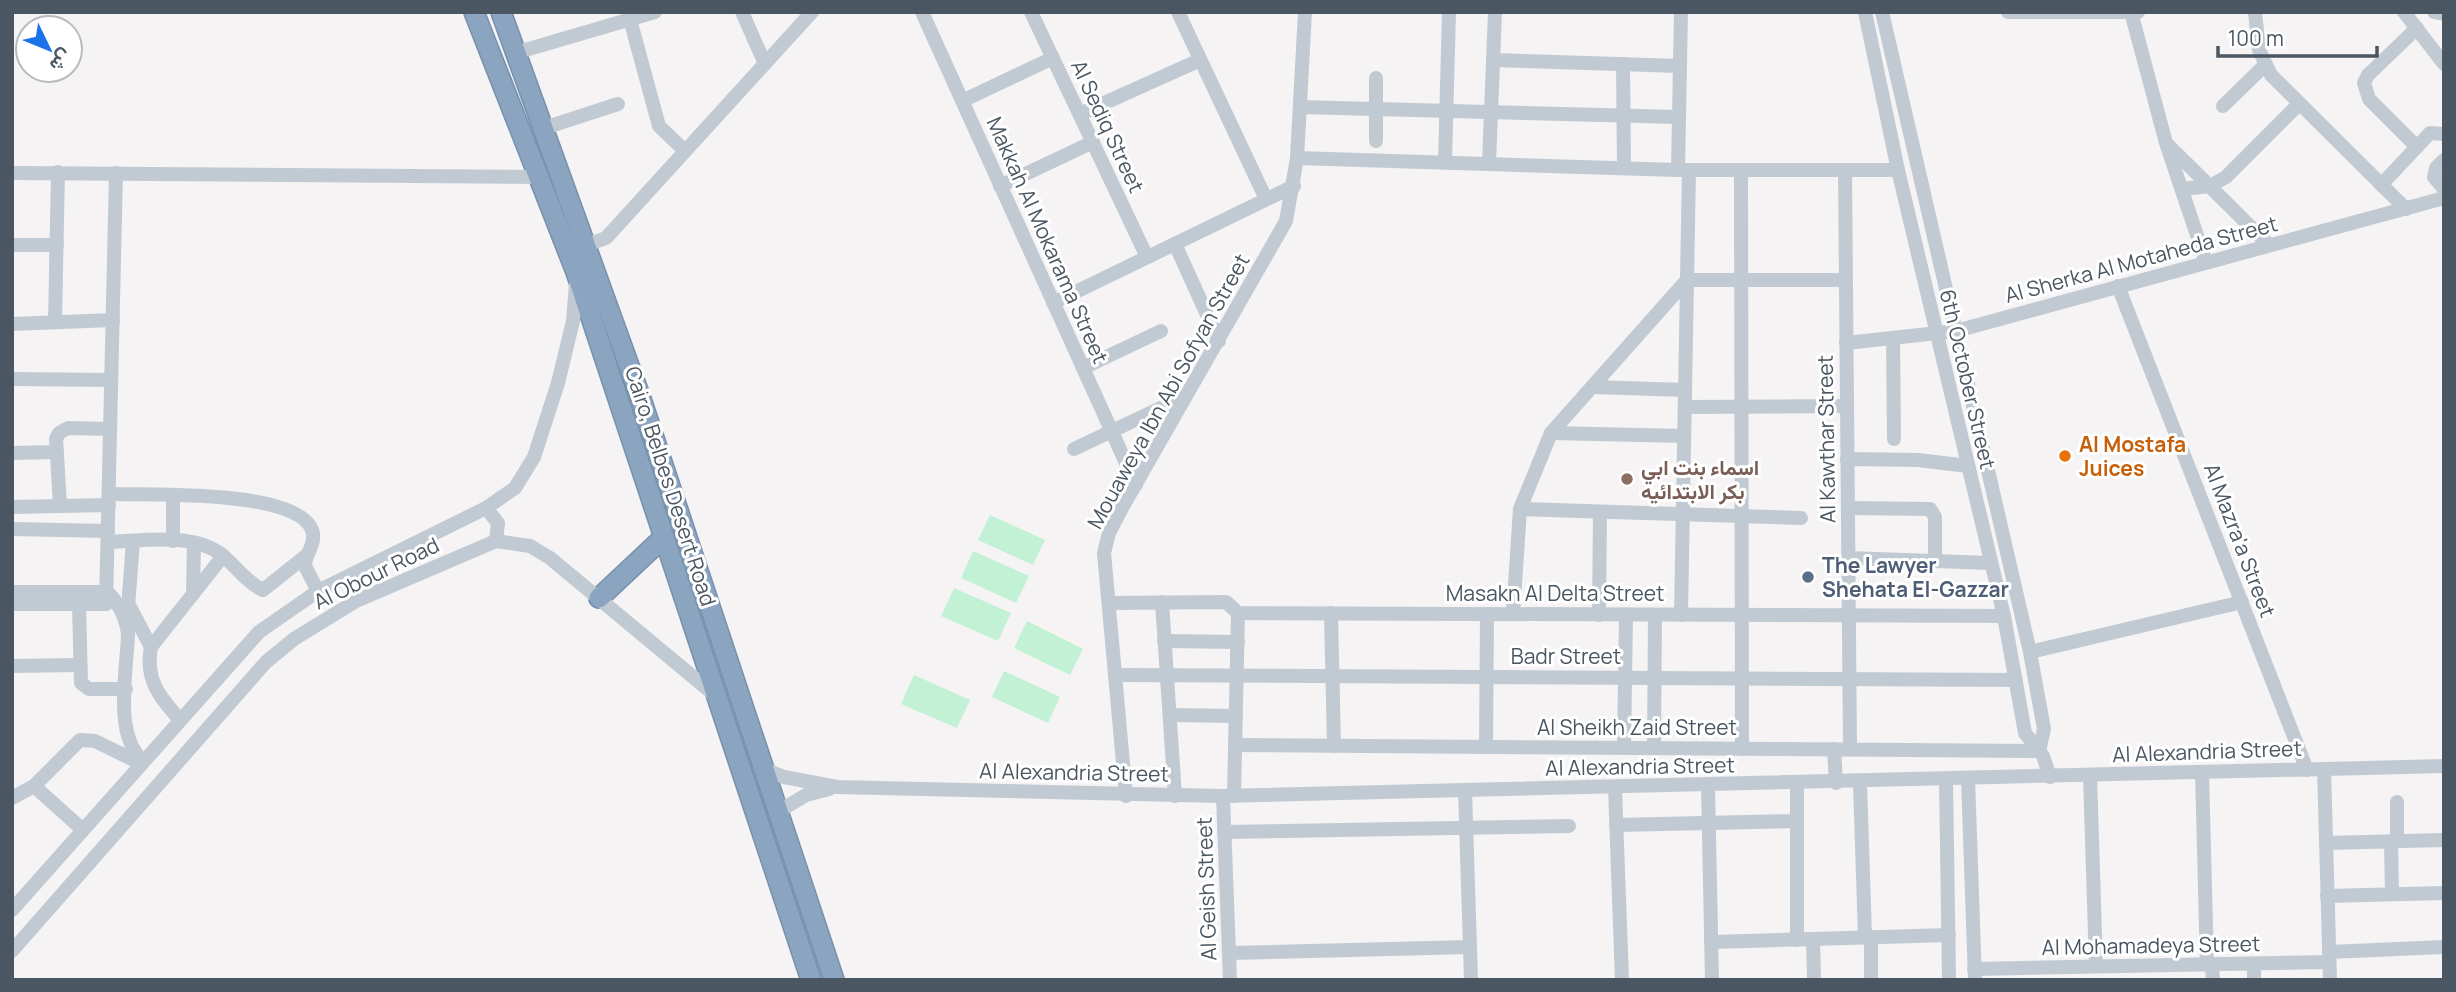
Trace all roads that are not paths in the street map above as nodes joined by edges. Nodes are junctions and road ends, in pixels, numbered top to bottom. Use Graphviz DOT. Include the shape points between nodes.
graph roads {
  1 [pos="474,12"];
  2 [pos="501,12"];
  3 [pos="655,12"];
  4 [pos="742,12"];
  5 [pos="812,12"];
  6 [pos="922,12"];
  7 [pos="1031,12"];
  8 [pos="1178,12"];
  9 [pos="1305,12"];
  10 [pos="1449,12"];
  11 [pos="1494,12"];
  12 [pos="1681,12"];
  13 [pos="1865,12"];
  14 [pos="1882,12"];
  15 [pos="2008,12"];
  16 [pos="2131,12"];
  17 [pos="2138,12"];
  18 [pos="2255,12"];
  19 [pos="2404,12"];
  20 [pos="2434,12"];
  21 [pos="2444,14"];
  22 [pos="629,17"];
  23 [pos="2417,28"];
  24 [pos="515,53"];
  25 [pos="1053,58"];
  26 [pos="1200,60"];
  27 [pos="1493,60"];
  28 [pos="1623,64"];
  29 [pos="2444,64"];
  30 [pos="765,65"];
  31 [pos="2265,65"];
  32 [pos="1680,66"];
  33 [pos="1376,78"];
  34 [pos="962,102"];
  35 [pos="618,104"];
  36 [pos="2299,104"];
  37 [pos="2223,106"];
  38 [pos="1300,107"];
  39 [pos="1376,109"];
  40 [pos="1447,111"];
  41 [pos="1491,112"];
  42 [pos="1080,114"];
  43 [pos="1623,116"];
  44 [pos="1679,117"];
  45 [pos="541,129"];
  46 [pos="2444,134"];
  47 [pos="1376,141"];
  48 [pos="1093,142"];
  49 [pos="2166,143"];
  50 [pos="2417,147"];
  51 [pos="685,151"];
  52 [pos="1297,158"];
  53 [pos="2444,160"];
  54 [pos="1446,162"];
  55 [pos="1489,163"];
  56 [pos="1624,168"];
  57 [pos="1684,170"];
  58 [pos="1741,170"];
  59 [pos="1845,170"];
  60 [pos="1898,170"];
  61 [pos="58,172"];
  62 [pos="12,173"];
  63 [pos="116,173"];
  64 [pos="540,177"];
  65 [pos="2381,185"];
  66 [pos="1000,186"];
  67 [pos="1294,186"];
  68 [pos="2210,186"];
  69 [pos="2182,189"];
  70 [pos="2444,189"];
  71 [pos="2444,198"];
  72 [pos="1266,199"];
  73 [pos="2406,209"];
  74 [pos="1175,244"];
  75 [pos="12,245"];
  76 [pos="57,245"];
  77 [pos="2269,245"];
  78 [pos="584,246"];
  79 [pos="1147,257"];
  80 [pos="2206,262"];
  81 [pos="576,272"];
  82 [pos="1741,280"];
  83 [pos="1846,280"];
  84 [pos="1687,281"];
  85 [pos="2118,286"];
  86 [pos="1053,303"];
  87 [pos="113,320"];
  88 [pos="55,322"];
  89 [pos="12,324"];
  90 [pos="1161,331"];
  91 [pos="1956,331"];
  92 [pos="1936,334"];
  93 [pos="1893,338"];
  94 [pos="1219,341"];
  95 [pos="1846,343"];
  96 [pos="1083,368"];
  97 [pos="12,379"];
  98 [pos="111,380"];
  99 [pos="1592,387"];
  100 [pos="1685,390"];
  101 [pos="1187,396"];
  102 [pos="1847,406"];
  103 [pos="1685,407"];
  104 [pos="1742,407"];
  105 [pos="110,429"];
  106 [pos="1111,431"];
  107 [pos="1550,433"];
  108 [pos="1684,436"];
  109 [pos="1895,439"];
  110 [pos="1073,449"];
  111 [pos="57,452"];
  112 [pos="12,453"];
  113 [pos="1847,459"];
  114 [pos="1968,466"];
  115 [pos="1136,485"];
  116 [pos="173,495"];
  117 [pos="109,500"];
  118 [pos="60,505"];
  119 [pos="12,507"];
  120 [pos="486,509"];
  121 [pos="1520,509"];
  122 [pos="1848,509"];
  123 [pos="1600,512"];
  124 [pos="1683,514"];
  125 [pos="1742,516"];
  126 [pos="1801,518"];
  127 [pos="12,529"];
  128 [pos="108,536"];
  129 [pos="664,537"];
  130 [pos="139,541"];
  131 [pos="173,541"];
  132 [pos="496,541"];
  133 [pos="194,542"];
  134 [pos="307,555"];
  135 [pos="223,556"];
  136 [pos="1849,558"];
  137 [pos="1936,561"];
  138 [pos="1991,563"];
  139 [pos="318,591"];
  140 [pos="12,592"];
  141 [pos="193,594"];
  142 [pos="109,598"];
  143 [pos="599,598"];
  144 [pos="1162,602"];
  145 [pos="2242,602"];
  146 [pos="1109,603"];
  147 [pos="12,604"];
  148 [pos="79,604"];
  149 [pos="128,605"];
  150 [pos="1238,613"];
  151 [pos="1331,613"];
  152 [pos="1487,614"];
  153 [pos="1513,614"];
  154 [pos="1599,615"];
  155 [pos="1626,615"];
  156 [pos="1656,615"];
  157 [pos="1681,615"];
  158 [pos="1742,616"];
  159 [pos="1849,616"];
  160 [pos="2004,617"];
  161 [pos="126,622"];
  162 [pos="1164,641"];
  163 [pos="1238,642"];
  164 [pos="151,647"];
  165 [pos="2030,652"];
  166 [pos="80,665"];
  167 [pos="12,666"];
  168 [pos="1115,675"];
  169 [pos="1167,675"];
  170 [pos="1237,675"];
  171 [pos="1332,676"];
  172 [pos="1487,677"];
  173 [pos="1625,678"];
  174 [pos="1655,678"];
  175 [pos="1742,678"];
  176 [pos="1850,679"];
  177 [pos="2016,680"];
  178 [pos="126,690"];
  179 [pos="716,696"];
  180 [pos="1170,715"];
  181 [pos="1236,716"];
  182 [pos="180,719"];
  183 [pos="1235,745"];
  184 [pos="1334,746"];
  185 [pos="1486,747"];
  186 [pos="1624,748"];
  187 [pos="1654,748"];
  188 [pos="1742,749"];
  189 [pos="1834,749"];
  190 [pos="1850,749"];
  191 [pos="2039,751"];
  192 [pos="142,762"];
  193 [pos="2444,766"];
  194 [pos="761,768"];
  195 [pos="2324,769"];
  196 [pos="2307,770"];
  197 [pos="2202,772"];
  198 [pos="2090,776"];
  199 [pos="2050,777"];
  200 [pos="1968,779"];
  201 [pos="1946,780"];
  202 [pos="1836,783"];
  203 [pos="1860,783"];
  204 [pos="1797,784"];
  205 [pos="34,786"];
  206 [pos="1708,786"];
  207 [pos="838,787"];
  208 [pos="1615,788"];
  209 [pos="1465,791"];
  210 [pos="1126,796"];
  211 [pos="1175,796"];
  212 [pos="1228,796"];
  213 [pos="12,798"];
  214 [pos="2397,802"];
  215 [pos="776,813"];
  216 [pos="1797,821"];
  217 [pos="1709,822"];
  218 [pos="1616,824"];
  219 [pos="1569,826"];
  220 [pos="1466,829"];
  221 [pos="83,830"];
  222 [pos="1224,832"];
  223 [pos="2444,840"];
  224 [pos="2394,841"];
  225 [pos="2326,843"];
  226 [pos="2392,894"];
  227 [pos="2444,894"];
  228 [pos="2327,896"];
  229 [pos="14,903"];
  230 [pos="1949,935"];
  231 [pos="1868,937"];
  232 [pos="1813,939"];
  233 [pos="1797,940"];
  234 [pos="1711,942"];
  235 [pos="1470,947"];
  236 [pos="2444,947"];
  237 [pos="12,951"];
  238 [pos="1229,953"];
  239 [pos="2329,957"];
  240 [pos="2254,964"];
  241 [pos="2210,965"];
  242 [pos="2096,966"];
  243 [pos="2115,973"];
  244 [pos="2166,973"];
  245 [pos="1975,974"];
  246 [pos="2019,974"];
  247 [pos="811,980"];
  248 [pos="834,980"];
  249 [pos="1230,980"];
  250 [pos="1471,980"];
  251 [pos="1622,980"];
  252 [pos="1712,980"];
  253 [pos="1814,980"];
  254 [pos="1871,980"];
  255 [pos="1949,980"];
  256 [pos="2213,980"];
  257 [pos="2254,980"];
  258 [pos="2330,980"];
  1 -- 64 [label="highway, Cairo, Belbes Desert Road"];
  2 -- 24 [label="highway, Cairo, Belbes Desert Road"];
  3 -- 22 [label="street"];
  4 -- 30 [label="street"];
  5 -- 30 [label="street"];
  6 -- 34 [label="street, Makkah Al Mokarama Street"];
  7 -- 25 [label="street, Al Sediq Street"];
  8 -- 26 [label="street"];
  9 -- 38 [label="street, Mouaweya Ibn Abi Sofyan Street"];
  10 -- 40 [label="street"];
  11 -- 27 [label="street"];
  12 -- 32 [label="street"];
  13 -- 60 [label="street, 6th October Street"];
  14 -- 91 [label="street, 6th October Street"];
  15 -- 16 [label="street"];
  16 -- 17 [label="street"];
  16 -- 49 [label="street"];
  18 -- 31 [label="street" via="2255,34"];
  19 -- 23 [label="street"];
  20 -- 21 [label="street"];
  22 -- 24 [label="street"];
  22 -- 51 [label="street" via="659,126"];
  23 -- 29 [label="street"];
  23 -- 50 [label="street" via="2364,83 2369,99"];
  24 -- 45 [label="highway, Cairo, Belbes Desert Road"];
  25 -- 34 [label="street"];
  25 -- 42 [label="street, Al Sediq Street"];
  26 -- 42 [label="street"];
  26 -- 72 [label="street"];
  27 -- 28 [label="street"];
  27 -- 41 [label="street"];
  28 -- 32 [label="street"];
  28 -- 43 [label="street"];
  30 -- 51 [label="street"];
  31 -- 36 [label="street"];
  31 -- 37 [label="street"];
  32 -- 44 [label="street"];
  33 -- 39 [label="street"];
  34 -- 66 [label="street, Makkah Al Mokarama Street"];
  35 -- 45 [label="street"];
  36 -- 65 [label="street"];
  36 -- 68 [label="street" via="2226,177"];
  38 -- 39 [label="street"];
  38 -- 52 [label="street, Mouaweya Ibn Abi Sofyan Street"];
  39 -- 40 [label="street"];
  39 -- 47 [label="street"];
  40 -- 41 [label="street"];
  40 -- 54 [label="street"];
  41 -- 43 [label="street"];
  41 -- 55 [label="street"];
  42 -- 48 [label="street, Al Sediq Street"];
  43 -- 44 [label="street"];
  43 -- 56 [label="street"];
  44 -- 57 [label="street"];
  45 -- 78 [label="highway, Cairo, Belbes Desert Road"];
  46 -- 50 [label="street" via="2430,133"];
  48 -- 66 [label="street"];
  48 -- 79 [label="street, Al Sediq Street"];
  49 -- 68 [label="street"];
  49 -- 69 [label="street"];
  50 -- 65 [label="street"];
  51 -- 78 [label="street" via="607,238"];
  52 -- 54 [label="street"];
  52 -- 67 [label="street, Mouaweya Ibn Abi Sofyan Street"];
  53 -- 70 [label="street" via="2434,177"];
  54 -- 55 [label="street"];
  55 -- 56 [label="street"];
  56 -- 57 [label="street"];
  57 -- 58 [label="street"];
  57 -- 84 [label="street"];
  58 -- 59 [label="street"];
  58 -- 82 [label="street"];
  59 -- 60 [label="street"];
  59 -- 83 [label="street, Al Kawthar Street"];
  60 -- 92 [label="street, 6th October Street"];
  61 -- 62 [label="street"];
  61 -- 63 [label="street"];
  61 -- 76 [label="street"];
  63 -- 64 [label="street"];
  63 -- 87 [label="street"];
  64 -- 81 [label="highway, Cairo, Belbes Desert Road"];
  65 -- 73 [label="street"];
  66 -- 86 [label="street, Makkah Al Mokarama Street"];
  67 -- 72 [label="street"];
  67 -- 94 [label="street, Mouaweya Ibn Abi Sofyan Street" via="1286,221"];
  68 -- 69 [label="street"];
  68 -- 77 [label="street"];
  69 -- 80 [label="street"];
  71 -- 73 [label="street, Al Sherka Al Motaheda Street"];
  72 -- 74 [label="street"];
  73 -- 77 [label="street, Al Sherka Al Motaheda Street"];
  74 -- 79 [label="street"];
  74 -- 94 [label="street"];
  75 -- 76 [label="street"];
  76 -- 88 [label="street"];
  77 -- 80 [label="street, Al Sherka Al Motaheda Street"];
  78 -- 194 [label="highway, Cairo, Belbes Desert Road" via="640,396"];
  79 -- 86 [label="street"];
  80 -- 85 [label="street, Al Sherka Al Motaheda Street"];
  81 -- 120 [label="street, Al Obour Road" via="569,345 534,457 515,488"];
  81 -- 129 [label="highway, Cairo, Belbes Desert Road"];
  82 -- 83 [label="street"];
  82 -- 84 [label="street"];
  82 -- 104 [label="street"];
  83 -- 95 [label="street, Al Kawthar Street"];
  84 -- 99 [label="street"];
  84 -- 100 [label="street"];
  85 -- 91 [label="street, Al Sherka Al Motaheda Street"];
  85 -- 145 [label="street, Al Mazra'a Street"];
  86 -- 96 [label="street, Makkah Al Mokarama Street"];
  87 -- 88 [label="street"];
  87 -- 98 [label="street"];
  88 -- 89 [label="street"];
  90 -- 96 [label="street"];
  91 -- 92 [label="street, Al Sherka Al Motaheda Street"];
  91 -- 165 [label="street, 6th October Street"];
  92 -- 93 [label="street, Al Sherka Al Motaheda Street"];
  92 -- 114 [label="street, 6th October Street"];
  93 -- 95 [label="street, Al Sherka Al Motaheda Street"];
  93 -- 109 [label="street"];
  94 -- 101 [label="street, Mouaweya Ibn Abi Sofyan Street"];
  95 -- 102 [label="street, Al Kawthar Street"];
  96 -- 106 [label="street, Makkah Al Mokarama Street"];
  97 -- 98 [label="street"];
  98 -- 105 [label="street"];
  99 -- 100 [label="street"];
  99 -- 107 [label="street"];
  100 -- 103 [label="street"];
  101 -- 106 [label="street"];
  101 -- 115 [label="street, Mouaweya Ibn Abi Sofyan Street"];
  102 -- 104 [label="street"];
  102 -- 113 [label="street, Al Kawthar Street"];
  103 -- 104 [label="street"];
  103 -- 108 [label="street"];
  104 -- 125 [label="street"];
  105 -- 111 [label="street" via="65,429 57,436"];
  105 -- 117 [label="street"];
  106 -- 110 [label="street"];
  106 -- 115 [label="street, Makkah Al Mokarama Street"];
  107 -- 108 [label="street"];
  107 -- 121 [label="street"];
  108 -- 124 [label="street"];
  111 -- 112 [label="street"];
  111 -- 118 [label="street"];
  113 -- 114 [label="street"];
  113 -- 122 [label="street, Al Kawthar Street"];
  114 -- 138 [label="street, 6th October Street"];
  115 -- 146 [label="street, Mouaweya Ibn Abi Sofyan Street" via="1109,533 1104,553"];
  116 -- 117 [label="street"];
  116 -- 131 [label="street"];
  116 -- 134 [label="street" via="220,495 300,517 310,525 314,537"];
  117 -- 118 [label="street"];
  117 -- 128 [label="street"];
  118 -- 119 [label="street"];
  120 -- 132 [label="street" via="498,523"];
  120 -- 139 [label="street, Al Obour Road"];
  121 -- 123 [label="street"];
  121 -- 153 [label="street"];
  122 -- 136 [label="street, Al Kawthar Street"];
  122 -- 137 [label="street" via="1930,509 1935,517"];
  123 -- 124 [label="street"];
  123 -- 154 [label="street"];
  124 -- 125 [label="street"];
  124 -- 157 [label="street"];
  125 -- 126 [label="street"];
  125 -- 158 [label="street"];
  127 -- 128 [label="street"];
  128 -- 130 [label="street"];
  128 -- 142 [label="street"];
  129 -- 143 [label="highway"];
  129 -- 179 [label="highway, Cairo, Belbes Desert Road"];
  130 -- 131 [label="street"];
  130 -- 149 [label="street"];
  131 -- 133 [label="street"];
  132 -- 143 [label="street" via="540,551"];
  132 -- 237 [label="street, Al Obour Road" via="356,601 304,632 266,662"];
  133 -- 135 [label="street"];
  133 -- 141 [label="street"];
  134 -- 135 [label="street" via="263,590"];
  134 -- 139 [label="street" via="306,572"];
  135 -- 141 [label="street"];
  136 -- 137 [label="street"];
  136 -- 159 [label="street, Al Kawthar Street"];
  137 -- 138 [label="street"];
  138 -- 160 [label="street, 6th October Street"];
  139 -- 182 [label="street, Al Obour Road" via="260,632"];
  140 -- 142 [label="street"];
  141 -- 164 [label="street"];
  142 -- 148 [label="street"];
  142 -- 161 [label="street"];
  143 -- 179 [label="street"];
  144 -- 146 [label="street, Masakn Al Delta Street"];
  144 -- 150 [label="street, Masakn Al Delta Street" via="1226,602"];
  144 -- 162 [label="street"];
  145 -- 165 [label="street"];
  145 -- 196 [label="street, Al Mazra'a Street"];
  146 -- 168 [label="street, Mouaweya Ibn Abi Sofyan Street"];
  147 -- 148 [label="street"];
  148 -- 166 [label="street"];
  149 -- 161 [label="street"];
  149 -- 164 [label="street"];
  150 -- 151 [label="street, Masakn Al Delta Street"];
  150 -- 163 [label="street, Al Geish Street"];
  151 -- 152 [label="street, Masakn Al Delta Street"];
  151 -- 171 [label="street"];
  152 -- 153 [label="street, Masakn Al Delta Street"];
  152 -- 172 [label="street"];
  153 -- 154 [label="street, Masakn Al Delta Street"];
  154 -- 155 [label="street, Masakn Al Delta Street"];
  155 -- 156 [label="street, Masakn Al Delta Street"];
  155 -- 173 [label="street"];
  156 -- 157 [label="street, Masakn Al Delta Street"];
  156 -- 174 [label="street"];
  157 -- 158 [label="street, Masakn Al Delta Street"];
  158 -- 159 [label="street, Masakn Al Delta Street"];
  158 -- 175 [label="street"];
  159 -- 160 [label="street, Masakn Al Delta Street"];
  159 -- 176 [label="street, Al Kawthar Street"];
  160 -- 177 [label="street, 6th October Street"];
  161 -- 178 [label="street"];
  162 -- 163 [label="street"];
  162 -- 169 [label="street"];
  163 -- 170 [label="street, Al Geish Street"];
  164 -- 182 [label="street" via="150,679"];
  165 -- 191 [label="street, 6th October Street" via="2044,729"];
  166 -- 167 [label="street"];
  166 -- 178 [label="street" via="80,680 86,688"];
  168 -- 169 [label="street, Badr Street"];
  168 -- 210 [label="street, Mouaweya Ibn Abi Sofyan Street"];
  169 -- 170 [label="street, Badr Street"];
  169 -- 180 [label="street"];
  170 -- 171 [label="street, Badr Street"];
  170 -- 181 [label="street, Al Geish Street"];
  171 -- 172 [label="street, Badr Street"];
  171 -- 184 [label="street"];
  172 -- 173 [label="street, Badr Street"];
  172 -- 185 [label="street"];
  173 -- 174 [label="street, Badr Street"];
  173 -- 186 [label="street"];
  174 -- 175 [label="street, Badr Street"];
  174 -- 187 [label="street"];
  175 -- 176 [label="street, Badr Street"];
  175 -- 188 [label="street"];
  176 -- 177 [label="street, Badr Street"];
  176 -- 190 [label="street, Al Kawthar Street"];
  177 -- 191 [label="street, 6th October Street" via="2025,733"];
  178 -- 192 [label="street" via="125,732"];
  179 -- 247 [label="highway, Cairo, Belbes Desert Road"];
  180 -- 181 [label="street"];
  180 -- 211 [label="street"];
  181 -- 183 [label="street, Al Geish Street"];
  182 -- 192 [label="street, Al Obour Road"];
  183 -- 184 [label="street, Al Sheikh Zaid Street"];
  183 -- 212 [label="street, Al Geish Street"];
  184 -- 185 [label="street, Al Sheikh Zaid Street"];
  185 -- 186 [label="street, Al Sheikh Zaid Street"];
  186 -- 187 [label="street, Al Sheikh Zaid Street"];
  187 -- 188 [label="street, Al Sheikh Zaid Street"];
  188 -- 189 [label="street, Al Sheikh Zaid Street"];
  189 -- 190 [label="street, Al Sheikh Zaid Street"];
  189 -- 202 [label="street"];
  190 -- 191 [label="street, Al Sheikh Zaid Street"];
  191 -- 199 [label="street, 6th October Street"];
  192 -- 205 [label="street" via="95,741 80,740"];
  192 -- 221 [label="street, Al Obour Road"];
  193 -- 195 [label="street, Al Alexandria Street"];
  194 -- 207 [label="street, Al Alexandria Street"];
  194 -- 215 [label="highway, Cairo, Belbes Desert Road"];
  195 -- 196 [label="street, Al Alexandria Street"];
  195 -- 225 [label="street"];
  196 -- 197 [label="street, Al Alexandria Street"];
  197 -- 198 [label="street, Al Alexandria Street"];
  197 -- 241 [label="street"];
  198 -- 199 [label="street, Al Alexandria Street"];
  198 -- 242 [label="street"];
  199 -- 200 [label="street, Al Alexandria Street"];
  200 -- 201 [label="street, Al Alexandria Street"];
  200 -- 245 [label="street"];
  201 -- 203 [label="street, Al Alexandria Street"];
  201 -- 230 [label="street"];
  202 -- 203 [label="street, Al Alexandria Street"];
  202 -- 204 [label="street, Al Alexandria Street"];
  203 -- 231 [label="street"];
  204 -- 206 [label="street, Al Alexandria Street"];
  204 -- 216 [label="street"];
  205 -- 213 [label="street"];
  205 -- 221 [label="street"];
  206 -- 208 [label="street, Al Alexandria Street"];
  206 -- 217 [label="street"];
  207 -- 210 [label="street, Al Alexandria Street"];
  207 -- 215 [label="street, Al Alexandria Street" via="806,794"];
  208 -- 209 [label="street, Al Alexandria Street"];
  208 -- 218 [label="street"];
  209 -- 212 [label="street, Al Alexandria Street"];
  209 -- 220 [label="street"];
  210 -- 211 [label="street, Al Alexandria Street"];
  211 -- 212 [label="street, Al Alexandria Street"];
  212 -- 222 [label="street, Al Geish Street"];
  214 -- 224 [label="street"];
  215 -- 248 [label="highway, Cairo, Belbes Desert Road"];
  216 -- 217 [label="street"];
  216 -- 233 [label="street"];
  217 -- 218 [label="street"];
  217 -- 234 [label="street"];
  218 -- 251 [label="street"];
  219 -- 220 [label="street"];
  220 -- 222 [label="street"];
  220 -- 235 [label="street"];
  221 -- 229 [label="street, Al Obour Road"];
  222 -- 238 [label="street, Al Geish Street"];
  223 -- 224 [label="street"];
  224 -- 225 [label="street"];
  224 -- 226 [label="street"];
  225 -- 228 [label="street"];
  226 -- 227 [label="street"];
  226 -- 228 [label="street"];
  228 -- 239 [label="street"];
  230 -- 231 [label="street"];
  230 -- 255 [label="street"];
  231 -- 232 [label="street"];
  231 -- 254 [label="street"];
  232 -- 233 [label="street"];
  232 -- 253 [label="street"];
  233 -- 234 [label="street"];
  234 -- 252 [label="street"];
  235 -- 238 [label="street"];
  235 -- 250 [label="street"];
  236 -- 239 [label="street, Al Mohamadeya Street"];
  238 -- 249 [label="street, Al Geish Street"];
  239 -- 240 [label="street, Al Mohamadeya Street"];
  239 -- 258 [label="street"];
  240 -- 241 [label="street, Al Mohamadeya Street"];
  240 -- 257 [label="street"];
  241 -- 244 [label="street, Al Mohamadeya Street"];
  241 -- 256 [label="street"];
  242 -- 243 [label="street, Al Mohamadeya Street"];
  242 -- 246 [label="street, Al Mohamadeya Street"];
  243 -- 244 [label="street, Al Mohamadeya Street"];
  245 -- 246 [label="street, Al Mohamadeya Street"];
}
